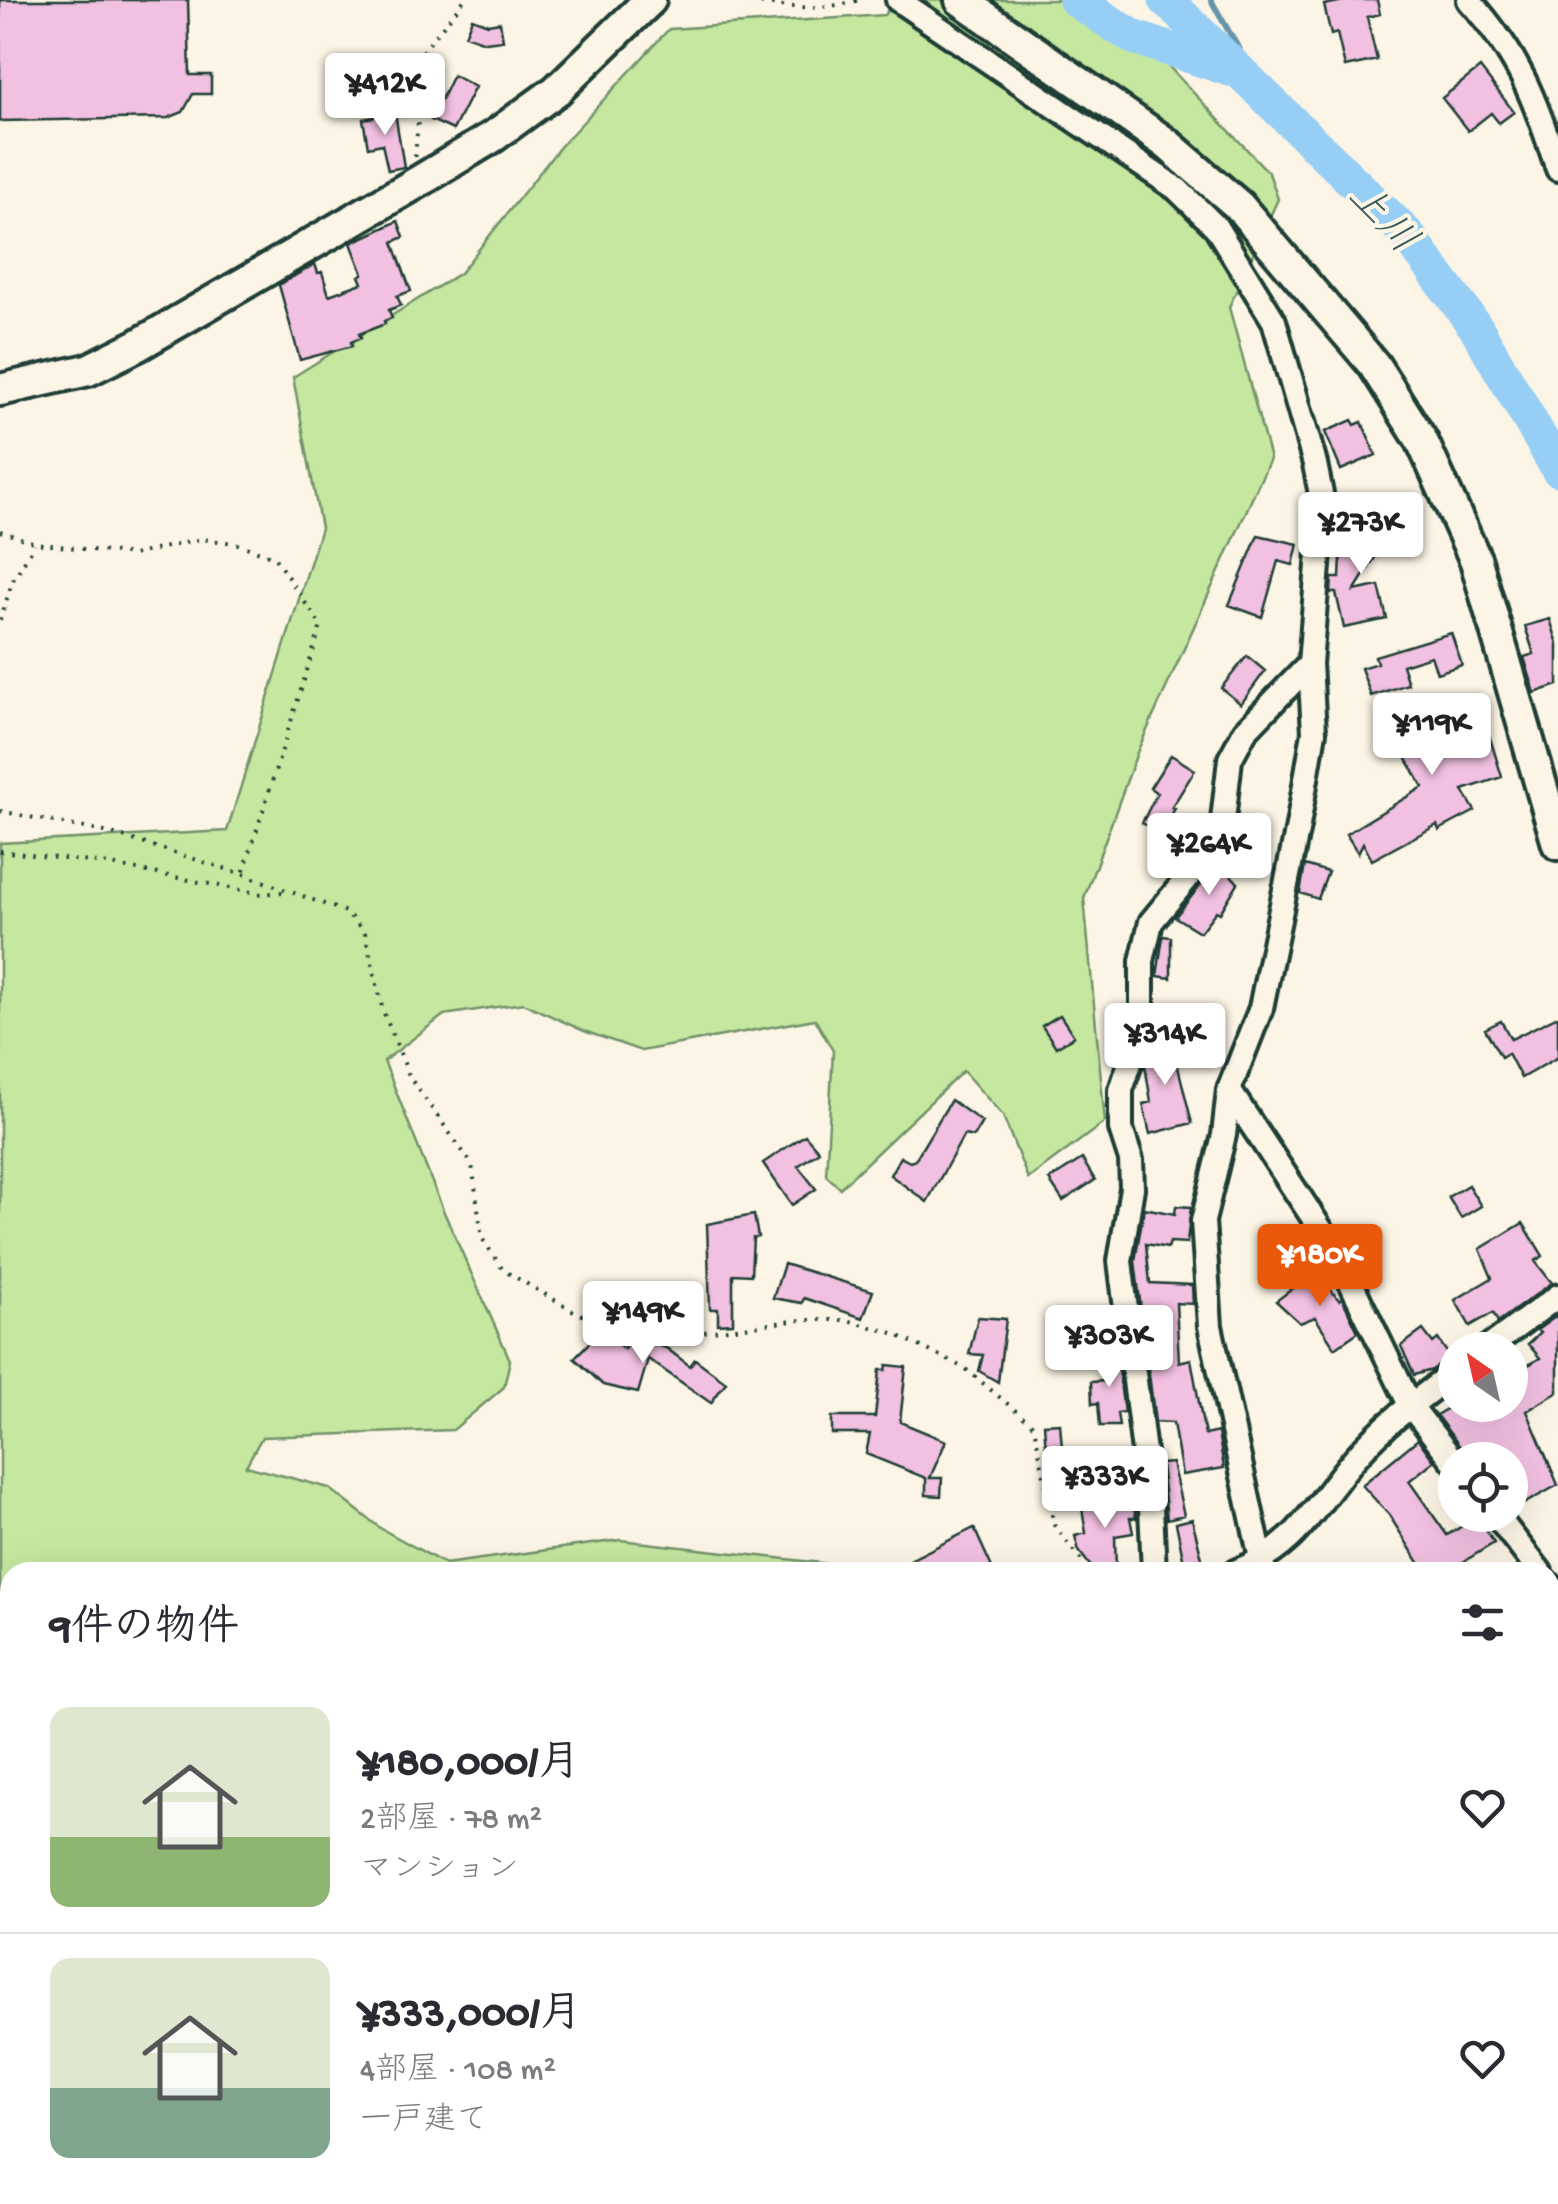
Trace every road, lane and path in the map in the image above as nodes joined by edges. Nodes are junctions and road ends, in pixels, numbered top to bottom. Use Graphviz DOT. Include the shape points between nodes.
graph roads {
  1 [pos="464,0"];
  2 [pos="650,0"];
  3 [pos="740,0"];
  4 [pos="859,0"];
  5 [pos="898,0"];
  6 [pos="961,0"];
  7 [pos="1468,0"];
  8 [pos="1558,169"];
  9 [pos="418,182"];
  10 [pos="0,390"];
  11 [pos="0,531"];
  12 [pos="35,543"];
  13 [pos="0,620"];
  14 [pos="1310,664"];
  15 [pos="0,811"];
  16 [pos="1558,844"];
  17 [pos="0,851"];
  18 [pos="243,874"];
  19 [pos="287,892"];
  20 [pos="1229,1090"];
  21 [pos="1558,1296"];
  22 [pos="1509,1332"];
  23 [pos="1438,1384"];
  24 [pos="1410,1405"];
  25 [pos="1439,1442"];
  26 [pos="1509,1532"];
  27 [pos="1082,1562"];
  28 [pos="1154,1562"];
  29 [pos="1262,1562"];
  30 [pos="1268,1562"];
  31 [pos="1532,1562"];
  1 -- 9 [label="path" via="424,50"];
  2 -- 9 [label="main road" via="557,90"];
  3 -- 4 [label="path" via="822,7"];
  5 -- 14 [label="street" via="1178,189 1216,227 1258,294 1274,321 1322,504"];
  6 -- 16 [label="main road" via="1166,143 1239,206 1374,365 1422,442 1476,560"];
  7 -- 8 [label="street" via="1504,39 1528,84"];
  9 -- 10 [label="main road" via="138,346 88,370"];
  11 -- 12 [label="path"];
  12 -- 13 [label="path"];
  12 -- 18 [label="path" via="133,554 200,540 235,543 274,557 321,626"];
  14 -- 20 [label="street" via="1314,732 1298,826 1262,1008"];
  14 -- 28 [label="street" via="1246,731 1230,759 1222,829 1151,922 1142,961 1142,1027 1121,1090 1132,1188 1120,1261"];
  15 -- 18 [label="path" via="110,833"];
  17 -- 19 [label="path" via="262,894"];
  18 -- 19 [label="path"];
  19 -- 27 [label="path" via="346,912 365,933 384,1012 410,1078 472,1164 482,1238 504,1270 579,1314 670,1336 847,1320 894,1333 966,1369 1034,1426 1054,1525"];
  20 -- 24 [label="street" via="1337,1254"];
  20 -- 29 [label="street" via="1203,1221 1203,1260 1210,1326"];
  21 -- 22 [label="street"];
  23 -- 24 [label="street"];
  24 -- 25 [label="street"];
  24 -- 30 [label="street" via="1357,1456"];
  26 -- 31 [label="street"];
}
